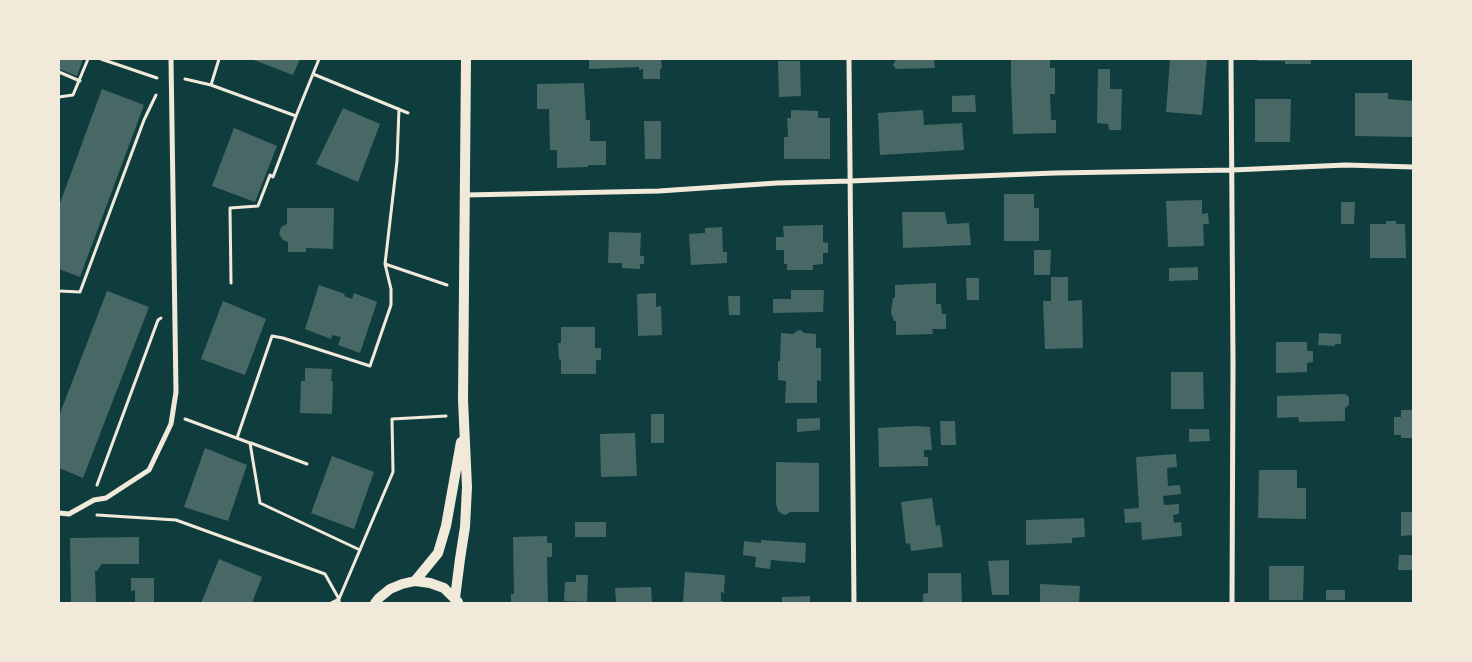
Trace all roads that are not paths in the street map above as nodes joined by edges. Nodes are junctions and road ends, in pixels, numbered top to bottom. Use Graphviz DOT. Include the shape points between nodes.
graph roads {
  1 [pos="171,59"];
  2 [pos="466,59"];
  3 [pos="849,59"];
  4 [pos="1231,59"];
  5 [pos="1413,167"];
  6 [pos="1232,170"];
  7 [pos="850,181"];
  8 [pos="465,195"];
  9 [pos="464,424"];
  10 [pos="59,513"];
  11 [pos="415,581"];
  12 [pos="457,600"];
  13 [pos="375,603"];
  14 [pos="854,603"];
  15 [pos="1232,603"];
  1 -- 10 [label="street" via="176,392 171,424 149,470 106,498 94,500 69,514"];
  2 -- 8 [label="main road"];
  3 -- 7 [label="street"];
  4 -- 6 [label="street"];
  5 -- 6 [label="street" via="1346,165"];
  6 -- 7 [label="street"];
  6 -- 15 [label="street"];
  7 -- 8 [label="street" via="650,191"];
  7 -- 14 [label="street"];
  8 -- 9 [label="main road"];
  9 -- 11 [label="main road" via="438,553"];
  9 -- 12 [label="main road" via="466,516"];
  11 -- 12 [label="main road" via="444,588"];
  11 -- 13 [label="main road" via="390,589"];
}
